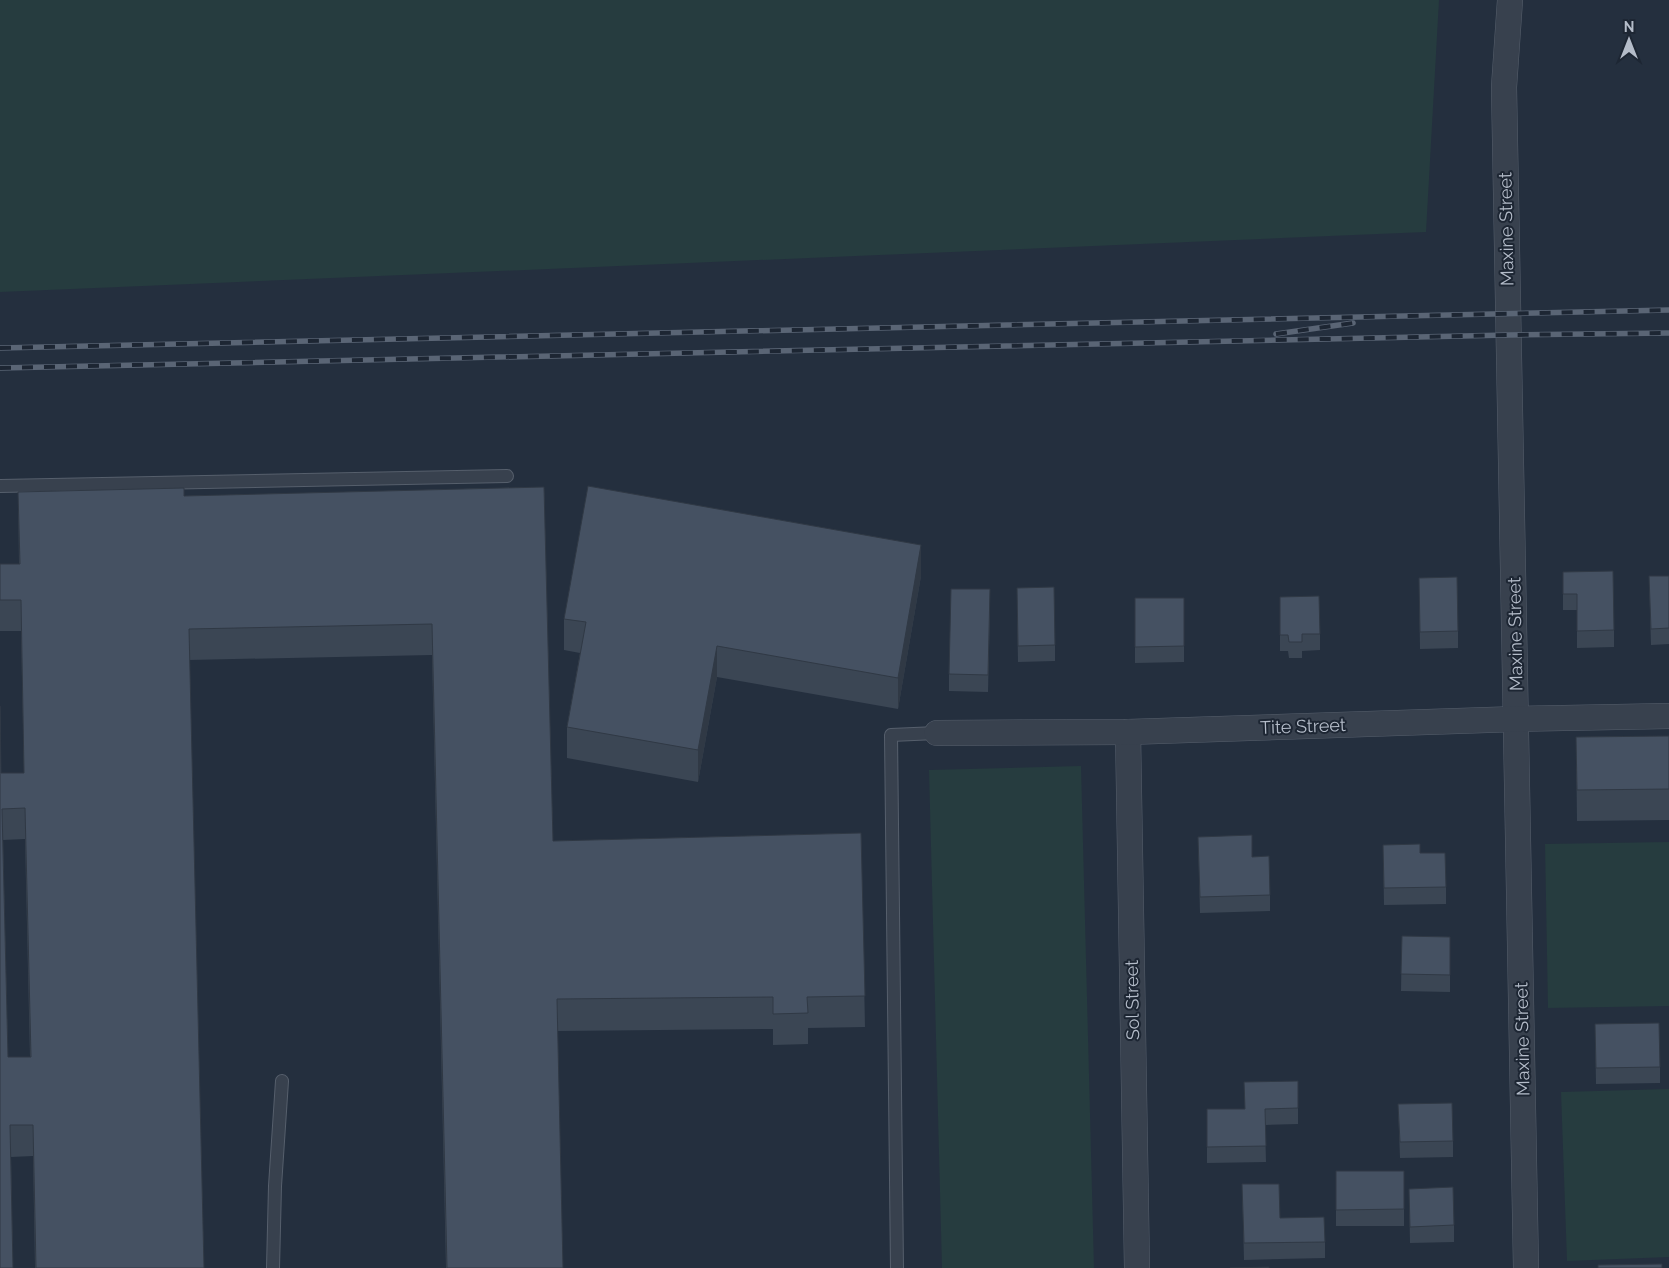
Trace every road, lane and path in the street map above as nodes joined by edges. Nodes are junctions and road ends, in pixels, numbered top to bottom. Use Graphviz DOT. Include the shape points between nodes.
graph roads {
  1 [pos="1510,0"];
  2 [pos="508,476"];
  3 [pos="0,486"];
  4 [pos="1669,716"];
  5 [pos="1517,719"];
  6 [pos="1128,732"];
  7 [pos="937,733"];
  8 [pos="282,1081"];
  9 [pos="273,1268"];
  10 [pos="897,1268"];
  11 [pos="1137,1268"];
  12 [pos="1526,1268"];
  1 -- 5 [label="street, Maxine Street" via="1504,87"];
  2 -- 3 [label="lane"];
  4 -- 5 [label="street, Tite Street"];
  5 -- 6 [label="street, Tite Street"];
  5 -- 12 [label="street, Maxine Street"];
  6 -- 7 [label="street, Tite Street"];
  6 -- 11 [label="street, Sol Street"];
  7 -- 10 [label="lane" via="891,735"];
  8 -- 9 [label="lane"];
}
